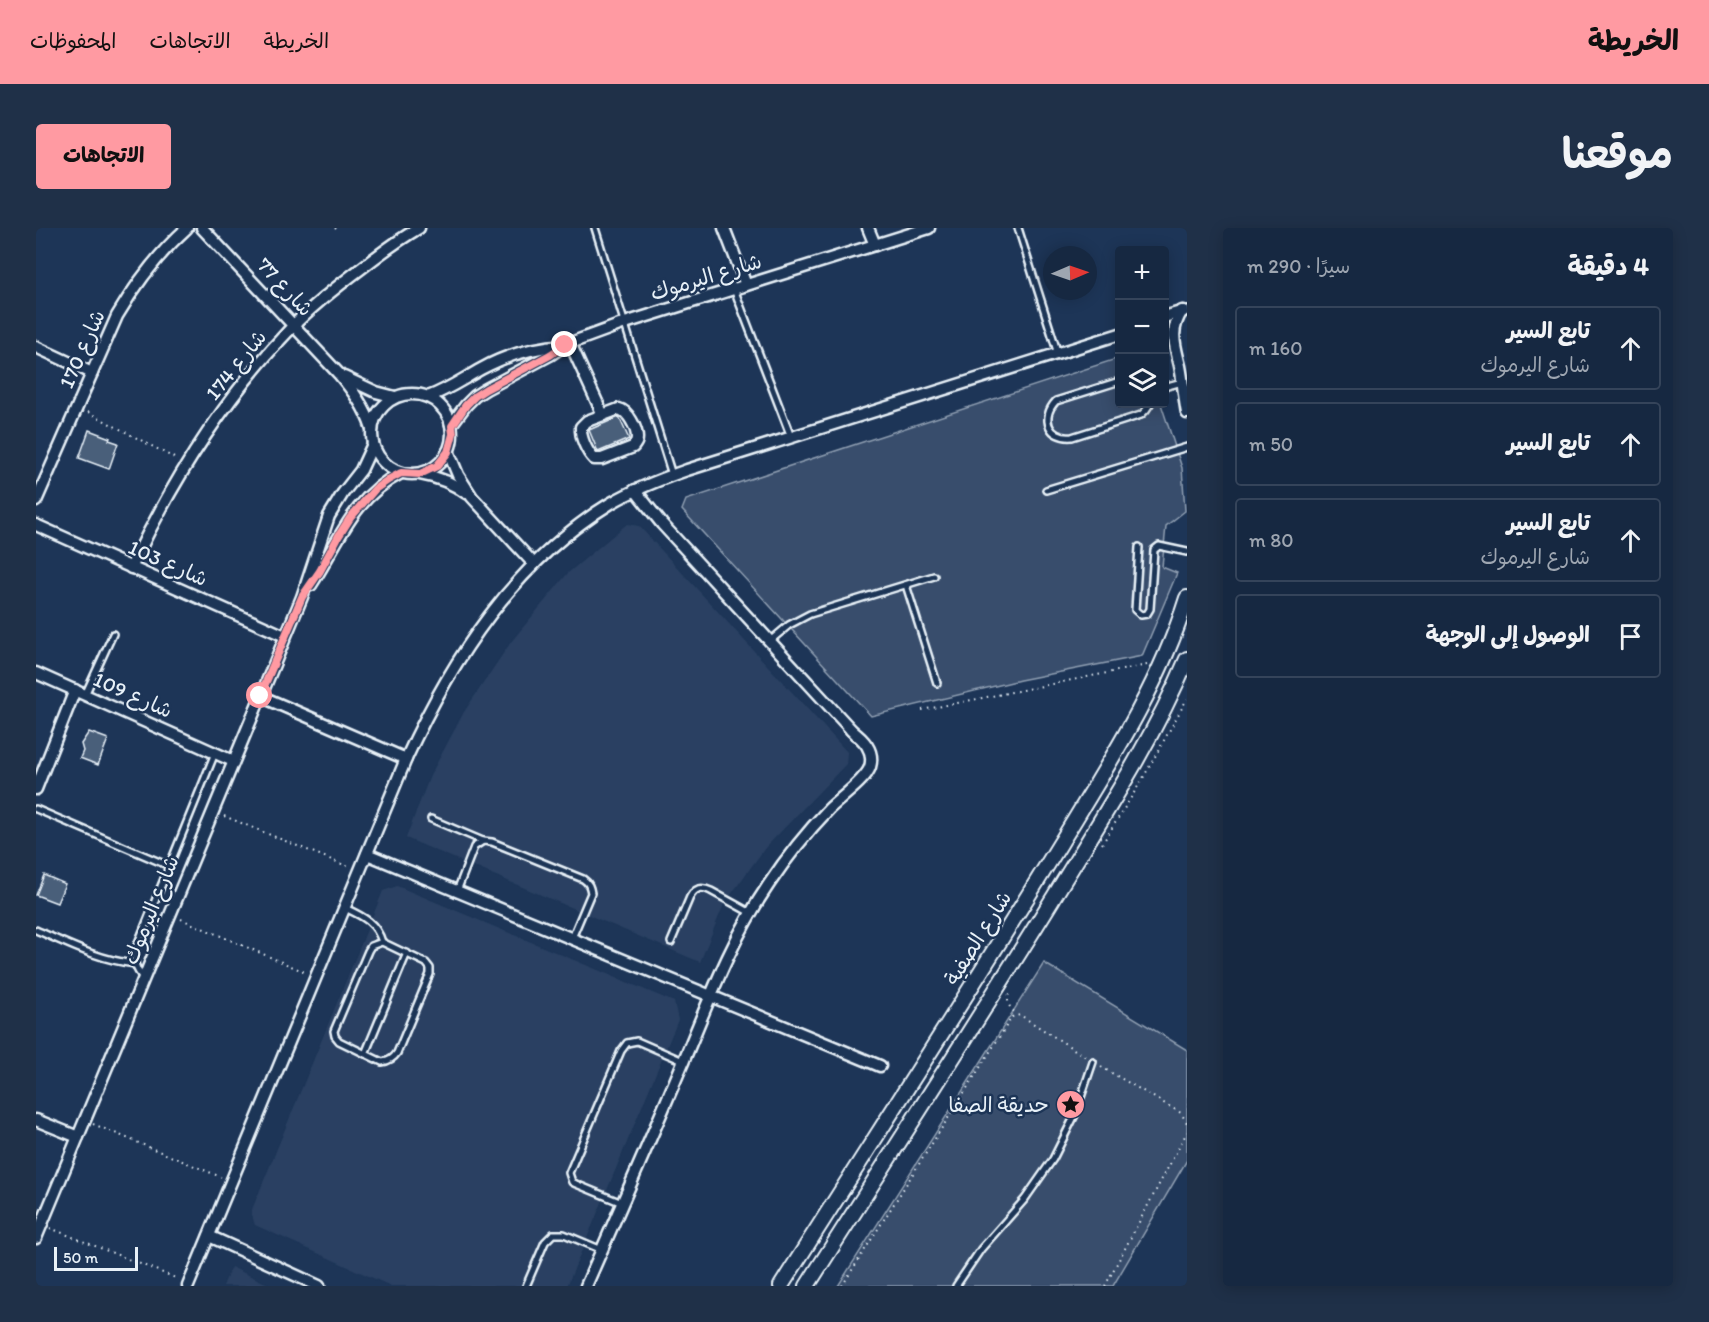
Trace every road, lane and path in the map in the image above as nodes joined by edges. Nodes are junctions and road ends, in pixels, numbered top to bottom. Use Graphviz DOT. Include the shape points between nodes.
graph roads {
  1 [pos="187,228"];
  2 [pos="202,228"];
  3 [pos="420,228"];
  4 [pos="595,228"];
  5 [pos="724,228"];
  6 [pos="868,228"];
  7 [pos="928,228"];
  8 [pos="1018,228"];
  9 [pos="875,245"];
  10 [pos="746,285"];
  11 [pos="734,289"];
  12 [pos="1184,310"];
  13 [pos="1169,314"];
  14 [pos="625,323"];
  15 [pos="294,325"];
  16 [pos="1115,335"];
  17 [pos="1169,342"];
  18 [pos="568,344"];
  19 [pos="1174,346"];
  20 [pos="36,347"];
  21 [pos="1058,354"];
  22 [pos="1184,363"];
  23 [pos="92,373"];
  24 [pos="339,374"];
  25 [pos="1115,382"];
  26 [pos="1182,382"];
  27 [pos="1169,386"];
  28 [pos="395,397"];
  29 [pos="428,397"];
  30 [pos="77,406"];
  31 [pos="1147,408"];
  32 [pos="1187,413"];
  33 [pos="603,415"];
  34 [pos="452,426"];
  35 [pos="372,429"];
  36 [pos="791,437"];
  37 [pos="373,444"];
  38 [pos="1187,447"];
  39 [pos="448,452"];
  40 [pos="186,464"];
  41 [pos="401,473"];
  42 [pos="420,474"];
  43 [pos="672,475"];
  44 [pos="635,490"];
  45 [pos="1046,490"];
  46 [pos="472,497"];
  47 [pos="36,501"];
  48 [pos="36,525"];
  49 [pos="1139,547"];
  50 [pos="1187,552"];
  51 [pos="534,564"];
  52 [pos="131,568"];
  53 [pos="934,576"];
  54 [pos="906,585"];
  55 [pos="302,597"];
  56 [pos="1186,607"];
  57 [pos="113,634"];
  58 [pos="285,636"];
  59 [pos="770,641"];
  60 [pos="1187,659"];
  61 [pos="1162,662"];
  62 [pos="36,673"];
  63 [pos="937,683"];
  64 [pos="80,693"];
  65 [pos="260,696"];
  66 [pos="922,710"];
  67 [pos="215,753"];
  68 [pos="406,759"];
  69 [pos="233,761"];
  70 [pos="36,789"];
  71 [pos="36,809"];
  72 [pos="213,811"];
  73 [pos="431,819"];
  74 [pos="483,841"];
  75 [pos="367,854"];
  76 [pos="170,866"];
  77 [pos="360,872"];
  78 [pos="457,891"];
  79 [pos="345,908"];
  80 [pos="751,913"];
  81 [pos="171,914"];
  82 [pos="36,930"];
  83 [pos="572,938"];
  84 [pos="382,942"];
  85 [pos="672,942"];
  86 [pos="408,953"];
  87 [pos="135,964"];
  88 [pos="316,976"];
  89 [pos="144,979"];
  90 [pos="711,996"];
  91 [pos="1011,1018"];
  92 [pos="365,1054"];
  93 [pos="683,1061"];
  94 [pos="1093,1062"];
  95 [pos="880,1066"];
  96 [pos="36,1120"];
  97 [pos="84,1120"];
  98 [pos="1187,1132"];
  99 [pos="78,1137"];
  100 [pos="232,1181"];
  101 [pos="622,1203"];
  102 [pos="41,1225"];
  103 [pos="209,1236"];
  104 [pos="36,1238"];
  105 [pos="602,1250"];
  106 [pos="189,1285"];
  107 [pos="319,1286"];
  108 [pos="526,1286"];
  109 [pos="586,1286"];
  110 [pos="781,1286"];
  111 [pos="807,1286"];
  112 [pos="842,1286"];
  113 [pos="956,1286"];
  114 [pos="1105,1286"];
  1 -- 23 [label="street, شارع 170" via="133,288"];
  2 -- 15 [label="street, شارع 77"];
  3 -- 15 [label="street, شارع 174" via="333,289"];
  4 -- 14 [label="lane"];
  5 -- 10 [label="street"];
  6 -- 9 [label="street"];
  7 -- 9 [label="street, شارع اليرموك"];
  8 -- 21 [label="lane"];
  9 -- 10 [label="street, شارع اليرموك"];
  10 -- 11 [label="street, شارع اليرموك"];
  11 -- 14 [label="street, شارع اليرموك"];
  11 -- 36 [label="lane"];
  12 -- 13 [label="street"];
  12 -- 19 [label="street" via="1174,327"];
  14 -- 18 [label="street, شارع اليرموك"];
  14 -- 43 [label="lane"];
  15 -- 24 [label="street, شارع 77"];
  15 -- 40 [label="street, شارع 174" via="237,392"];
  16 -- 21 [label="street"];
  17 -- 19 [label="street"];
  18 -- 29 [label="street, شارع اليرموك" via="518,352"];
  18 -- 33 [label="street"];
  18 -- 34 [label="street, شارع اليرموك" via="475,396"];
  19 -- 22 [label="street"];
  20 -- 23 [label="street"];
  21 -- 36 [label="street"];
  22 -- 26 [label="street"];
  23 -- 30 [label="street, شارع 170"];
  24 -- 28 [label="street, شارع 77"];
  24 -- 35 [label="street, شارع 77" via="359,399"];
  25 -- 31 [label="lane" via="1056,401 1047,414 1051,430 1072,437 1141,415"];
  26 -- 27 [label="lane"];
  26 -- 32 [label="street"];
  28 -- 29 [label="street"];
  28 -- 35 [label="street" via="379,410"];
  29 -- 34 [label="street" via="443,408"];
  30 -- 40 [label="path"];
  30 -- 47 [label="street, شارع 170"];
  33 -- 33 [label="street" via="619,409 627,412 637,440 633,447 598,460 591,457 580,431 583,423"];
  34 -- 39 [label="street"];
  35 -- 37 [label="street"];
  36 -- 43 [label="street"];
  37 -- 41 [label="street" via="380,459"];
  37 -- 55 [label="street, شارع اليرموك" via="361,470 328,516"];
  38 -- 45 [label="lane"];
  39 -- 42 [label="street" via="437,466"];
  39 -- 46 [label="street"];
  40 -- 52 [label="street, شارع 174"];
  41 -- 42 [label="street"];
  41 -- 55 [label="street, شارع اليرموك" via="363,501"];
  42 -- 46 [label="street" via="448,481"];
  43 -- 44 [label="street"];
  44 -- 51 [label="street" via="571,531"];
  44 -- 59 [label="street"];
  46 -- 51 [label="street"];
  48 -- 52 [label="street, شارع 103"];
  49 -- 50 [label="lane" via="1135,610 1141,615 1150,609 1154,550 1159,546"];
  51 -- 68 [label="street" via="461,655 440,688"];
  52 -- 58 [label="street, شارع 103"];
  53 -- 54 [label="lane"];
  54 -- 59 [label="lane" via="810,614"];
  54 -- 63 [label="lane"];
  55 -- 58 [label="street, شارع اليرموك"];
  56 -- 61 [label="main road, شارع الصفية"];
  57 -- 64 [label="lane"];
  58 -- 65 [label="street, شارع اليرموك"];
  59 -- 80 [label="street" via="865,741 871,753 867,774 800,842"];
  60 -- 111 [label="main road, شارع الصفية" via="1158,723 1118,793"];
  61 -- 66 [label="path"];
  61 -- 110 [label="main road, شارع الصفية" via="1117,751"];
  62 -- 64 [label="street, شارع 109"];
  64 -- 67 [label="street, شارع 109"];
  64 -- 70 [label="street"];
  65 -- 68 [label="street"];
  65 -- 69 [label="street, شارع اليرموك"];
  67 -- 69 [label="street, شارع 109"];
  67 -- 76 [label="lane"];
  68 -- 75 [label="street"];
  69 -- 72 [label="street, شارع اليرموك"];
  71 -- 76 [label="lane"];
  72 -- 77 [label="path"];
  72 -- 81 [label="street, شارع اليرموك"];
  73 -- 74 [label="lane"];
  74 -- 78 [label="lane" via="474,848"];
  74 -- 83 [label="lane" via="588,882 591,893"];
  75 -- 77 [label="street"];
  75 -- 78 [label="street"];
  76 -- 87 [label="lane" via="136,948"];
  77 -- 79 [label="street"];
  78 -- 83 [label="street"];
  79 -- 84 [label="lane" via="373,923"];
  79 -- 88 [label="street"];
  80 -- 85 [label="lane" via="699,888 690,897"];
  80 -- 90 [label="street"];
  81 -- 88 [label="path"];
  81 -- 89 [label="street, شارع اليرموك"];
  82 -- 87 [label="lane" via="99,957"];
  83 -- 90 [label="street"];
  84 -- 86 [label="lane"];
  84 -- 92 [label="lane" via="368,951 334,1031 339,1041"];
  86 -- 92 [label="lane"];
  86 -- 92 [label="lane" via="430,968 429,980 394,1058 382,1062"];
  87 -- 89 [label="lane"];
  88 -- 100 [label="street"];
  89 -- 97 [label="street, شارع اليرموك"];
  90 -- 93 [label="street"];
  90 -- 95 [label="street"];
  91 -- 112 [label="path"];
  93 -- 101 [label="street"];
  93 -- 101 [label="lane" via="637,1041 623,1046 616,1061 569,1173 572,1182"];
  94 -- 113 [label="lane" via="1075,1115 1053,1159"];
  96 -- 99 [label="street"];
  97 -- 99 [label="street, شارع اليرموك"];
  97 -- 100 [label="path"];
  98 -- 114 [label="path"];
  99 -- 102 [label="street, شارع اليرموك"];
  100 -- 103 [label="street"];
  101 -- 105 [label="street"];
  102 -- 104 [label="street, شارع اليرموك"];
  102 -- 106 [label="path"];
  103 -- 106 [label="street"];
  103 -- 107 [label="street"];
  105 -- 108 [label="lane" via="564,1234 553,1234 545,1242"];
  105 -- 109 [label="street"];
}
